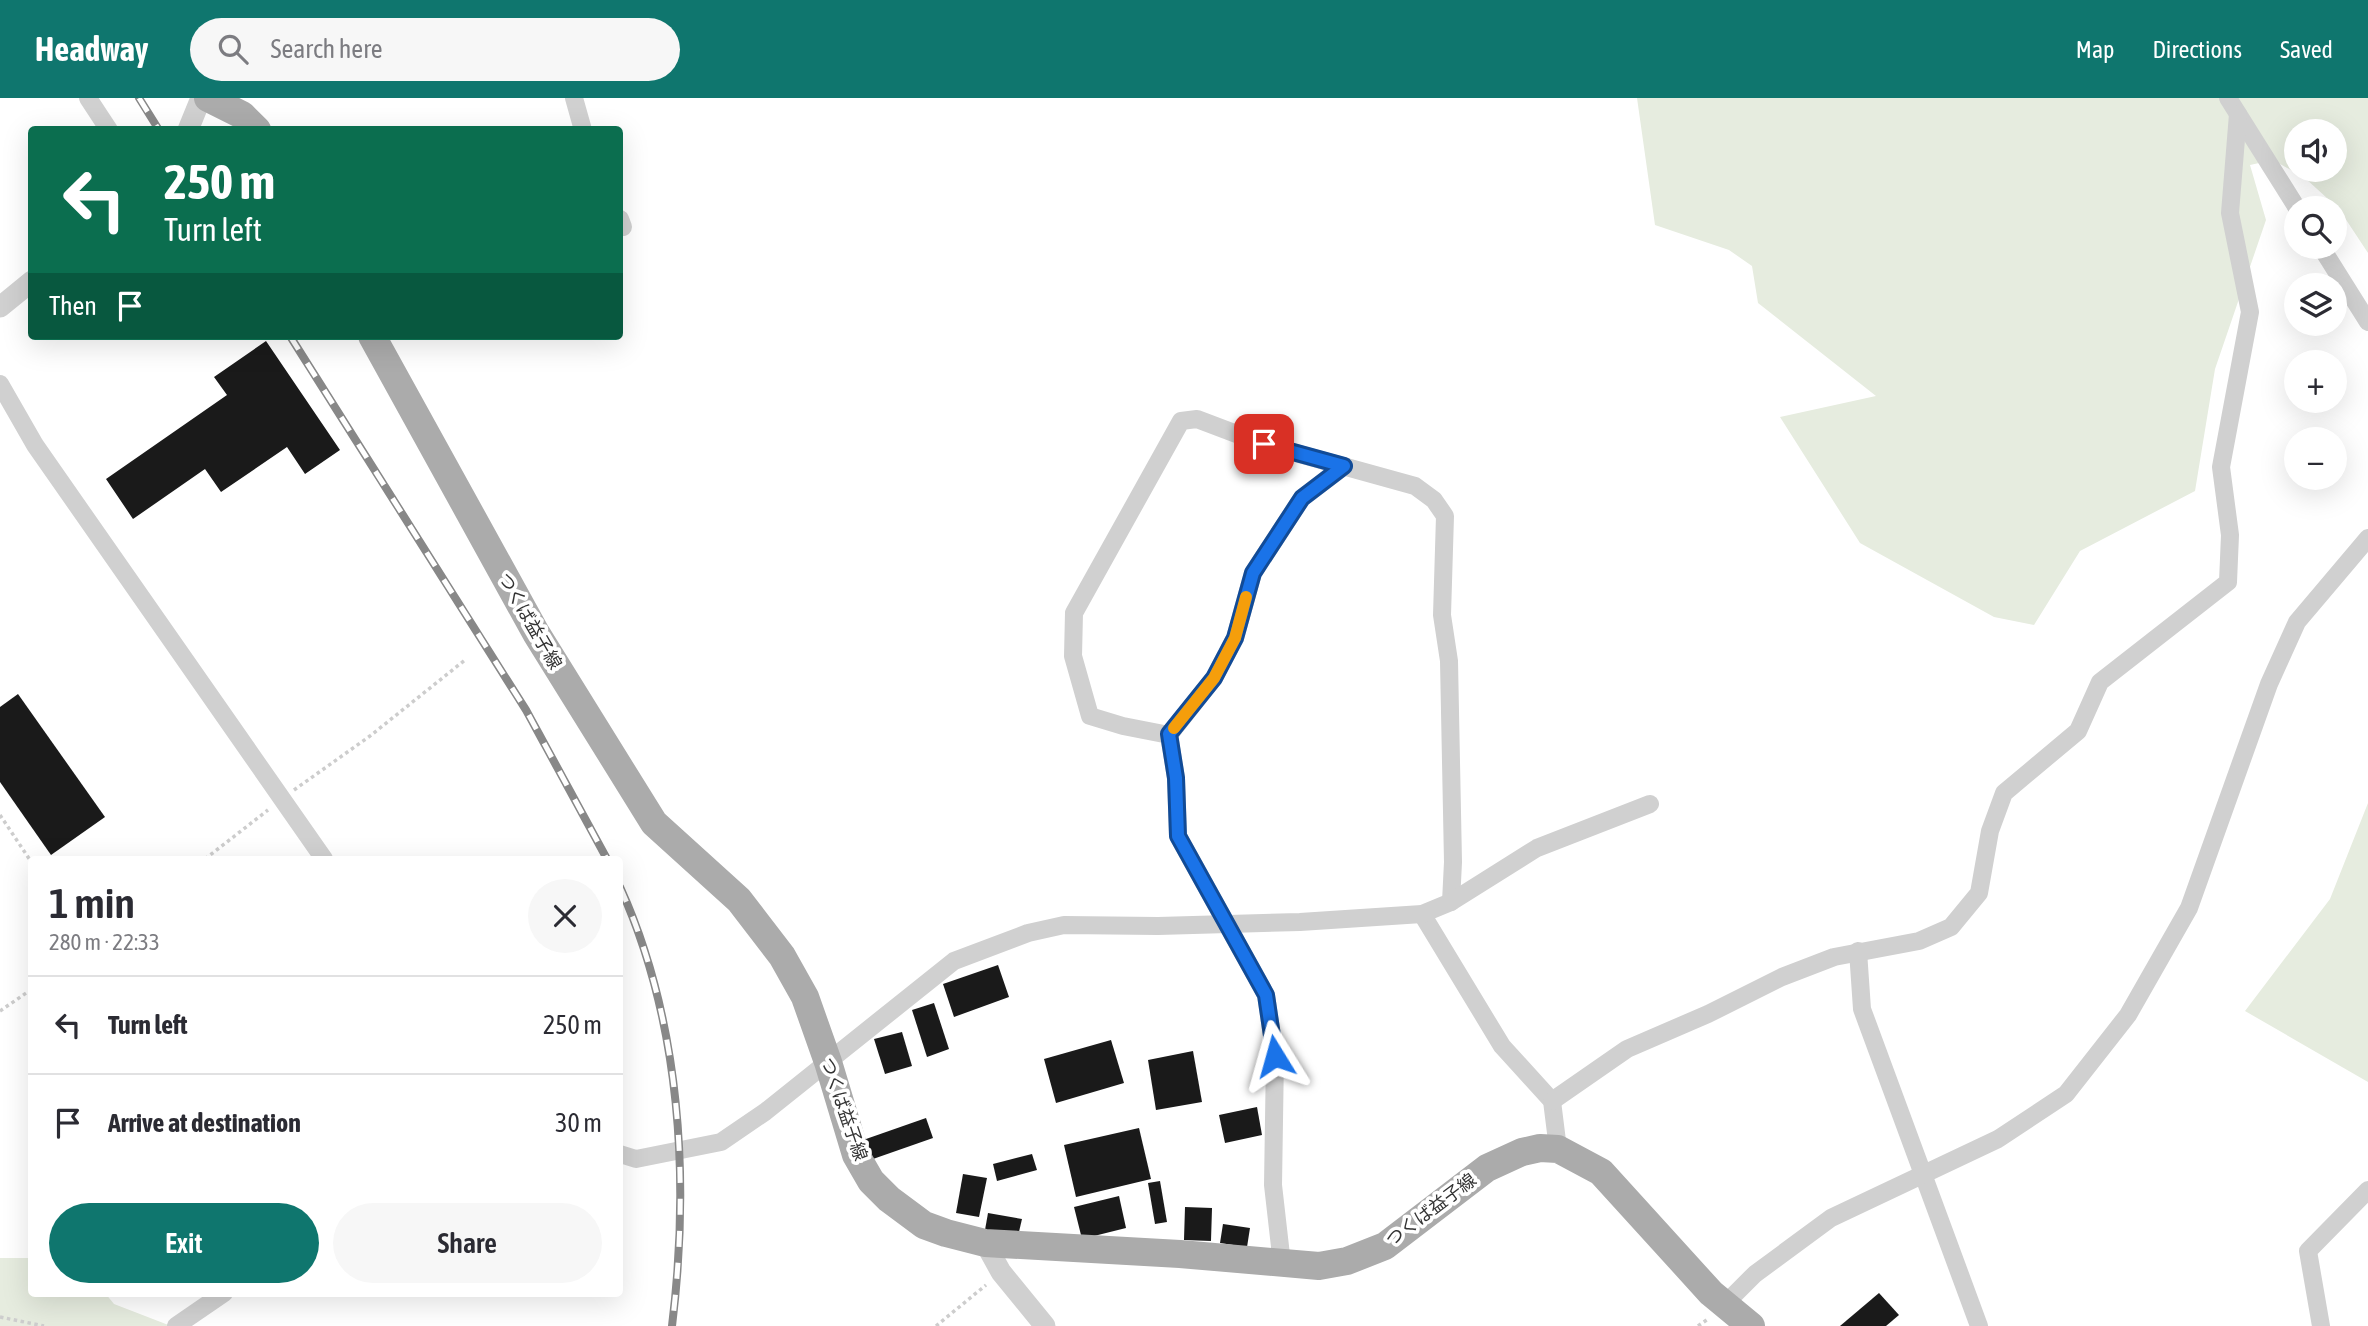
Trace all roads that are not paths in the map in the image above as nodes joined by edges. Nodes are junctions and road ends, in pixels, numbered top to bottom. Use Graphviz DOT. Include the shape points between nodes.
graph roads {
  1 [pos="88,98"];
  2 [pos="201,98"];
  3 [pos="208,98"];
  4 [pos="574,98"];
  5 [pos="2228,98"];
  6 [pos="2238,114"];
  7 [pos="106,126"];
  8 [pos="190,126"];
  9 [pos="253,126"];
  10 [pos="582,126"];
  11 [pos="2289,196"];
  12 [pos="2329,259"];
  13 [pos="28,284"];
  14 [pos="0,306"];
  15 [pos="2368,322"];
  16 [pos="374,340"];
  17 [pos="0,384"];
  18 [pos="1344,466"];
  19 [pos="2368,538"];
  20 [pos="1169,734"];
  21 [pos="1650,804"];
  22 [pos="322,856"];
  23 [pos="1451,902"];
  24 [pos="1422,914"];
  25 [pos="1224,922"];
  26 [pos="1858,951"];
  27 [pos="828,1062"];
  28 [pos="1552,1101"];
  29 [pos="1558,1149"];
  30 [pos="623,1155"];
  31 [pos="1923,1175"];
  32 [pos="2368,1191"];
  33 [pos="985,1243"];
  34 [pos="1282,1264"];
  35 [pos="217,1297"];
  36 [pos="1723,1306"];
  37 [pos="176,1326"];
  38 [pos="1045,1326"];
  39 [pos="1751,1326"];
  40 [pos="1979,1326"];
  41 [pos="2321,1326"];
  1 -- 7 [label="street"];
  2 -- 8 [label="street"];
  3 -- 9 [label="main road" via="242,115"];
  4 -- 10 [label="street"];
  5 -- 6 [label="street"];
  6 -- 11 [label="street"];
  6 -- 26 [label="street" via="2230,213 2250,312 2221,467 2230,535 2228,582 2100,682 2078,730 2004,793 1990,831 1979,893 1951,927 1919,942"];
  12 -- 15 [label="street"];
  13 -- 14 [label="street"];
  16 -- 27 [label="main road, つくば益子線" via="480,535 617,767 654,823 739,900 782,956 805,997"];
  17 -- 22 [label="street" via="36,445"];
  18 -- 20 [label="street" via="1302,498 1267,551 1253,573 1235,638 1219,668"];
  18 -- 20 [label="street" via="1197,419 1181,421 1074,613 1073,656 1090,716"];
  18 -- 23 [label="street" via="1415,486 1434,500 1445,516 1442,615 1449,662"];
  19 -- 31 [label="street" via="2297,622 2269,684 2189,908 2128,1015 2066,1094 1998,1139"];
  20 -- 25 [label="street" via="1178,836"];
  21 -- 23 [label="street" via="1537,848"];
  23 -- 24 [label="street"];
  24 -- 25 [label="street"];
  24 -- 28 [label="street" via="1502,1046"];
  25 -- 27 [label="street" via="1065,925 1028,933 954,961"];
  25 -- 34 [label="street" via="1266,995 1275,1056 1273,1185"];
  26 -- 28 [label="street" via="1782,977 1627,1049"];
  26 -- 31 [label="street" via="1861,1009"];
  27 -- 30 [label="street" via="721,1142 636,1159"];
  27 -- 33 [label="main road, つくば益子線" via="856,1155 872,1181 924,1225"];
  28 -- 29 [label="street"];
  29 -- 34 [label="main road, つくば益子線" via="1522,1152 1487,1168 1385,1246 1319,1266"];
  29 -- 36 [label="main road" via="1601,1171"];
  31 -- 36 [label="street" via="1830,1218 1755,1274"];
  31 -- 40 [label="street"];
  32 -- 41 [label="street" via="2308,1251"];
  33 -- 34 [label="main road, つくば益子線"];
  33 -- 38 [label="street" via="1001,1272"];
  35 -- 37 [label="street"];
  36 -- 39 [label="main road"];
}
